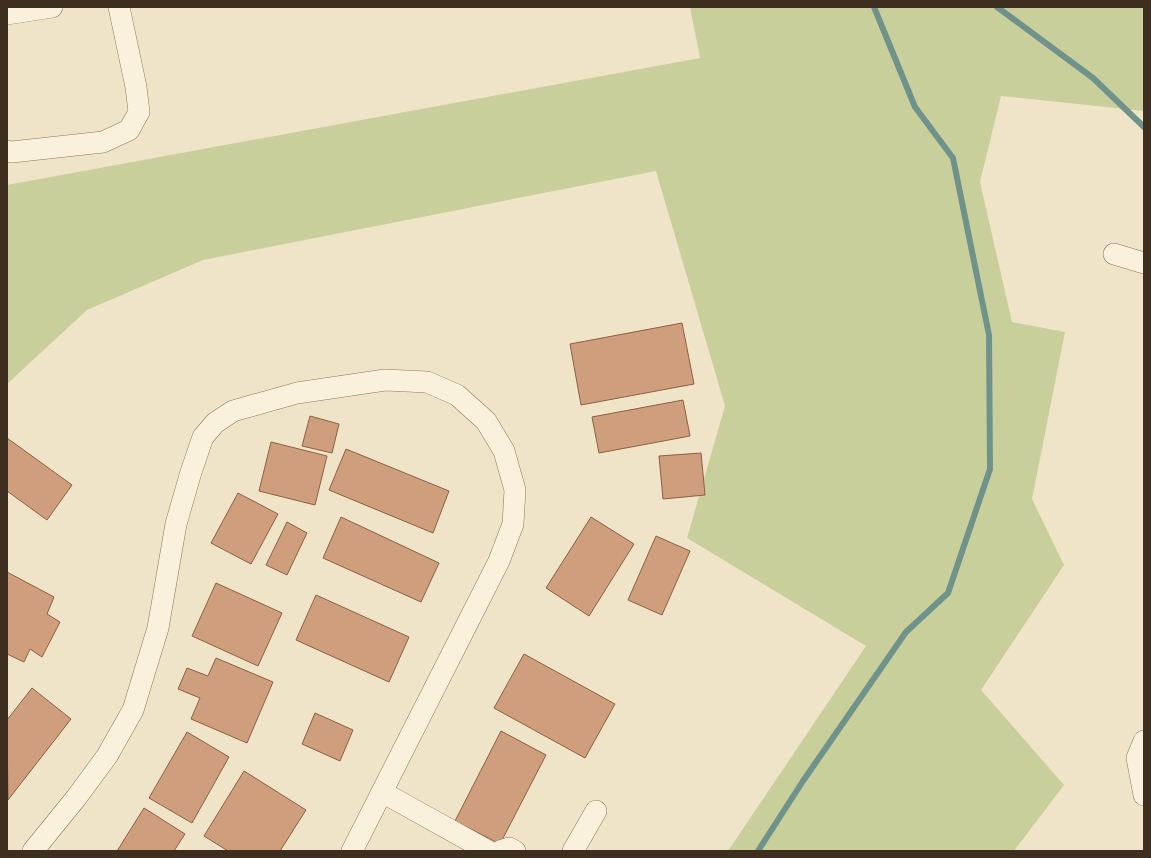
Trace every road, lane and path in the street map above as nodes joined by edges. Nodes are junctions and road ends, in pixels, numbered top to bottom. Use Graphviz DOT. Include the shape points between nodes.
graph roads {
  1 [pos="52,7"];
  2 [pos="119,7"];
  3 [pos="7,14"];
  4 [pos="7,151"];
  5 [pos="1114,254"];
  6 [pos="1144,263"];
  7 [pos="1144,741"];
  8 [pos="382,792"];
  9 [pos="1144,795"];
  10 [pos="596,811"];
  11 [pos="33,851"];
  12 [pos="352,851"];
  13 [pos="488,851"];
  14 [pos="500,851"];
  15 [pos="515,851"];
  16 [pos="573,851"];
  1 -- 3 [label="street"];
  2 -- 4 [label="street" via="139,112 129,130 103,142"];
  5 -- 6 [label="street"];
  7 -- 9 [label="street" via="1137,758"];
  8 -- 11 [label="street" via="499,561 513,524 515,490 504,451 486,421 457,395 427,382 385,380 297,393 233,411 215,423 203,437 176,524 158,628 133,710 103,762"];
  8 -- 12 [label="street"];
  8 -- 13 [label="street"];
  10 -- 16 [label="street"];
  14 -- 15 [label="street" via="509,848"];
}
